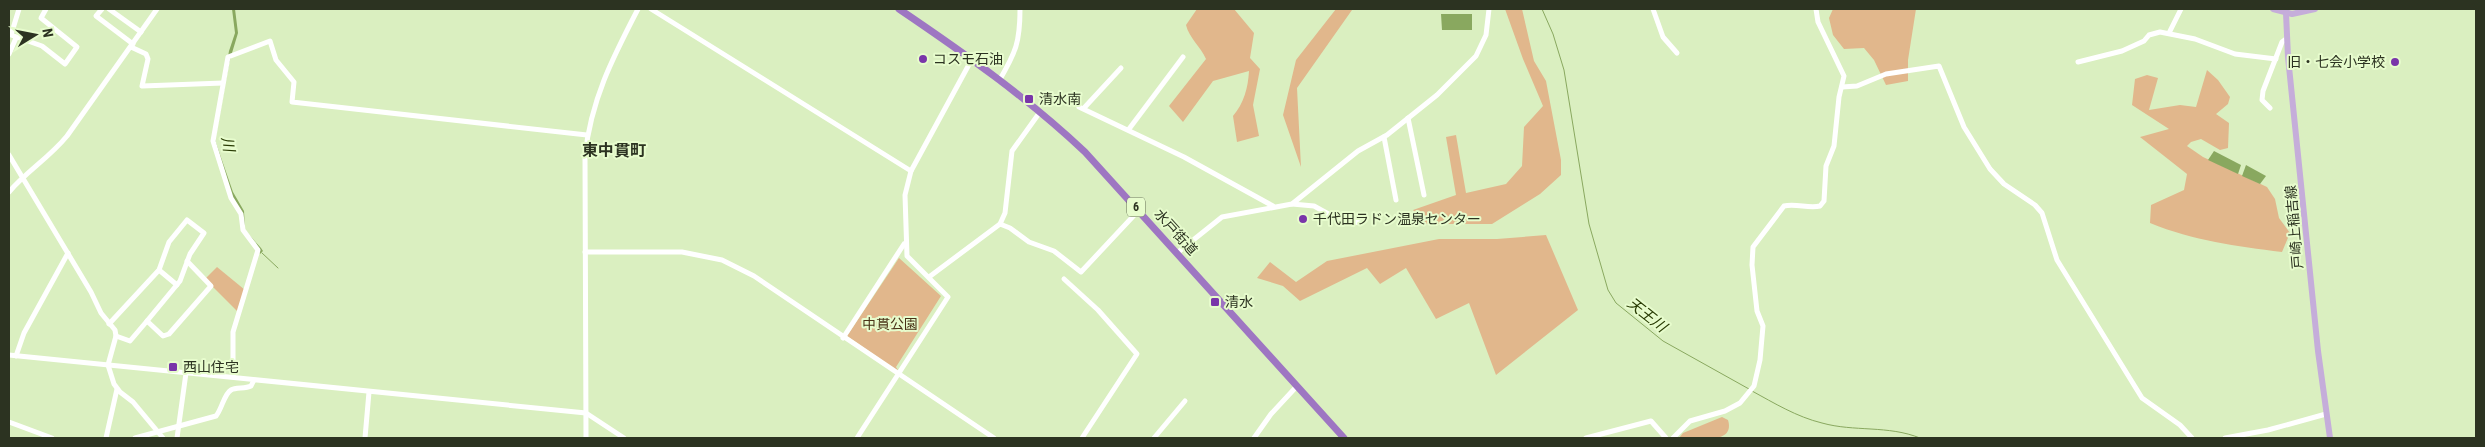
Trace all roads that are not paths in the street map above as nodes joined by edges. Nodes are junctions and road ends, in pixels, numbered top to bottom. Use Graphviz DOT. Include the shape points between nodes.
graph roads {
  1 [pos="19,9"];
  2 [pos="46,9"];
  3 [pos="102,9"];
  4 [pos="109,9"];
  5 [pos="638,9"];
  6 [pos="651,9"];
  7 [pos="899,9"];
  8 [pos="1020,9"];
  9 [pos="1489,9"];
  10 [pos="1653,9"];
  11 [pos="1816,9"];
  12 [pos="2180,9"];
  13 [pos="2273,9"];
  14 [pos="2315,9"];
  15 [pos="154,10"];
  16 [pos="2286,14"];
  17 [pos="141,32"];
  18 [pos="2169,33"];
  19 [pos="16,38"];
  20 [pos="2286,39"];
  21 [pos="132,45"];
  22 [pos="1677,53"];
  23 [pos="9,54"];
  24 [pos="1183,57"];
  25 [pos="972,59"];
  26 [pos="2276,59"];
  27 [pos="2078,62"];
  28 [pos="1122,68"];
  29 [pos="1000,81"];
  30 [pos="223,84"];
  31 [pos="1842,87"];
  32 [pos="2270,108"];
  33 [pos="1040,112"];
  34 [pos="1408,118"];
  35 [pos="1129,129"];
  36 [pos="587,135"];
  37 [pos="1384,137"];
  38 [pos="9,155"];
  39 [pos="912,171"];
  40 [pos="22,177"];
  41 [pos="9,192"];
  42 [pos="1424,195"];
  43 [pos="1396,200"];
  44 [pos="1292,204"];
  45 [pos="1273,206"];
  46 [pos="1139,210"];
  47 [pos="1360,223"];
  48 [pos="1000,224"];
  49 [pos="905,242"];
  50 [pos="585,252"];
  51 [pos="68,253"];
  52 [pos="1177,253"];
  53 [pos="186,261"];
  54 [pos="159,270"];
  55 [pos="928,277"];
  56 [pos="1064,279"];
  57 [pos="177,285"];
  58 [pos="147,321"];
  59 [pos="110,324"];
  60 [pos="116,336"];
  61 [pos="843,338"];
  62 [pos="9,356"];
  63 [pos="16,356"];
  64 [pos="108,365"];
  65 [pos="186,373"];
  66 [pos="899,374"];
  67 [pos="232,377"];
  68 [pos="254,380"];
  69 [pos="1297,386"];
  70 [pos="117,389"];
  71 [pos="368,392"];
  72 [pos="1185,401"];
  73 [pos="586,413"];
  74 [pos="2326,414"];
  75 [pos="9,422"];
  76 [pos="179,426"];
  77 [pos="158,432"];
  78 [pos="52,438"];
  79 [pos="106,438"];
  80 [pos="135,438"];
  81 [pos="163,438"];
  82 [pos="177,438"];
  83 [pos="365,438"];
  84 [pos="586,438"];
  85 [pos="624,438"];
  86 [pos="857,438"];
  87 [pos="994,438"];
  88 [pos="1082,438"];
  89 [pos="1154,438"];
  90 [pos="1254,438"];
  91 [pos="1344,438"];
  92 [pos="1586,438"];
  93 [pos="1666,438"];
  94 [pos="1673,438"];
  95 [pos="2192,438"];
  96 [pos="2225,438"];
  97 [pos="2330,438"];
  1 -- 19 [label="street" via="11,36"];
  2 -- 19 [label="street" via="41,18 77,47 65,64 42,46"];
  3 -- 21 [label="street" via="96,16"];
  4 -- 17 [label="street"];
  5 -- 36 [label="street" via="600,86"];
  6 -- 39 [label="street"];
  7 -- 25 [label="highway, 水戸街道 / 6"];
  8 -- 29 [label="street" via="1016,53"];
  9 -- 34 [label="street" via="1486,35 1476,56 1437,95"];
  10 -- 22 [label="street" via="1663,38"];
  11 -- 31 [label="street" via="1818,22 1842,70"];
  12 -- 18 [label="street"];
  13 -- 16 [label="main road"];
  14 -- 16 [label="main road"];
  15 -- 17 [label="street"];
  16 -- 20 [label="main road, 戸崎上稲吉線"];
  17 -- 21 [label="street"];
  18 -- 26 [label="street" via="2234,54"];
  18 -- 27 [label="street" via="2154,33 2122,51"];
  19 -- 23 [label="street"];
  20 -- 26 [label="street"];
  20 -- 74 [label="main road, 戸崎上稲吉線"];
  21 -- 30 [label="street" via="148,59 142,86"];
  21 -- 40 [label="street" via="52,154"];
  24 -- 35 [label="street"];
  25 -- 29 [label="highway, 水戸街道 / 6"];
  25 -- 39 [label="street"];
  26 -- 32 [label="street" via="2263,91 2262,100"];
  28 -- 35 [label="street" via="1082,107"];
  29 -- 33 [label="highway, 水戸街道 / 6"];
  30 -- 36 [label="street" via="228,57 270,41 276,60 294,82 292,102 298,104"];
  30 -- 67 [label="street" via="213,141 231,198 241,214 243,230 258,250 233,332"];
  31 -- 94 [label="street" via="1836,139 1826,166 1824,201 1816,207 1784,206 1753,247 1757,311 1763,326 1760,360 1752,389 1735,407 1690,421"];
  31 -- 95 [label="street" via="1857,86 1886,74 1939,66 1964,127 1990,169 2042,213 2056,260 2142,398 2180,425"];
  33 -- 46 [label="highway, 水戸街道 / 6" via="1085,152"];
  33 -- 48 [label="street" via="1012,151 1005,213"];
  34 -- 37 [label="street"];
  34 -- 42 [label="street"];
  35 -- 45 [label="street"];
  36 -- 50 [label="street"];
  37 -- 43 [label="street"];
  37 -- 44 [label="street" via="1358,151"];
  38 -- 40 [label="street"];
  39 -- 49 [label="street" via="905,194"];
  40 -- 41 [label="street"];
  40 -- 51 [label="street"];
  44 -- 45 [label="street"];
  44 -- 47 [label="street" via="1314,206 1334,217"];
  45 -- 52 [label="street" via="1222,217"];
  46 -- 48 [label="street" via="1081,272 1054,251 1029,242"];
  46 -- 52 [label="highway, 水戸街道 / 6"];
  48 -- 55 [label="street"];
  49 -- 55 [label="street" via="907,256"];
  49 -- 61 [label="street"];
  50 -- 61 [label="street" via="682,252 722,260 754,276"];
  50 -- 73 [label="street"];
  51 -- 59 [label="street"];
  51 -- 63 [label="street" via="24,333"];
  52 -- 69 [label="highway, 水戸街道 / 6"];
  53 -- 54 [label="street" via="204,233 187,220 169,242"];
  53 -- 57 [label="street"];
  53 -- 58 [label="street" via="210,286 169,334 163,336"];
  54 -- 57 [label="street"];
  54 -- 59 [label="street"];
  55 -- 66 [label="street" via="948,297"];
  56 -- 88 [label="street" via="1098,310 1137,354"];
  57 -- 58 [label="street"];
  58 -- 60 [label="street" via="130,341"];
  59 -- 60 [label="street"];
  60 -- 64 [label="street"];
  61 -- 66 [label="street"];
  62 -- 63 [label="street"];
  63 -- 64 [label="street"];
  64 -- 65 [label="street"];
  64 -- 70 [label="street"];
  65 -- 67 [label="street"];
  65 -- 76 [label="street"];
  66 -- 86 [label="street"];
  66 -- 87 [label="street"];
  67 -- 68 [label="street"];
  68 -- 71 [label="street"];
  68 -- 76 [label="street" via="251,386 228,393 222,410 216,416"];
  69 -- 90 [label="street"];
  69 -- 91 [label="highway, 水戸街道 / 6"];
  70 -- 77 [label="street" via="133,402"];
  70 -- 79 [label="street"];
  71 -- 73 [label="street"];
  71 -- 83 [label="street"];
  72 -- 89 [label="street"];
  73 -- 84 [label="street"];
  73 -- 85 [label="street"];
  74 -- 96 [label="street"];
  74 -- 97 [label="main road, 戸崎上稲吉線"];
  75 -- 78 [label="street"];
  76 -- 77 [label="street"];
  76 -- 82 [label="street"];
  77 -- 80 [label="street"];
  77 -- 81 [label="street"];
  92 -- 93 [label="street" via="1651,421"];
}
